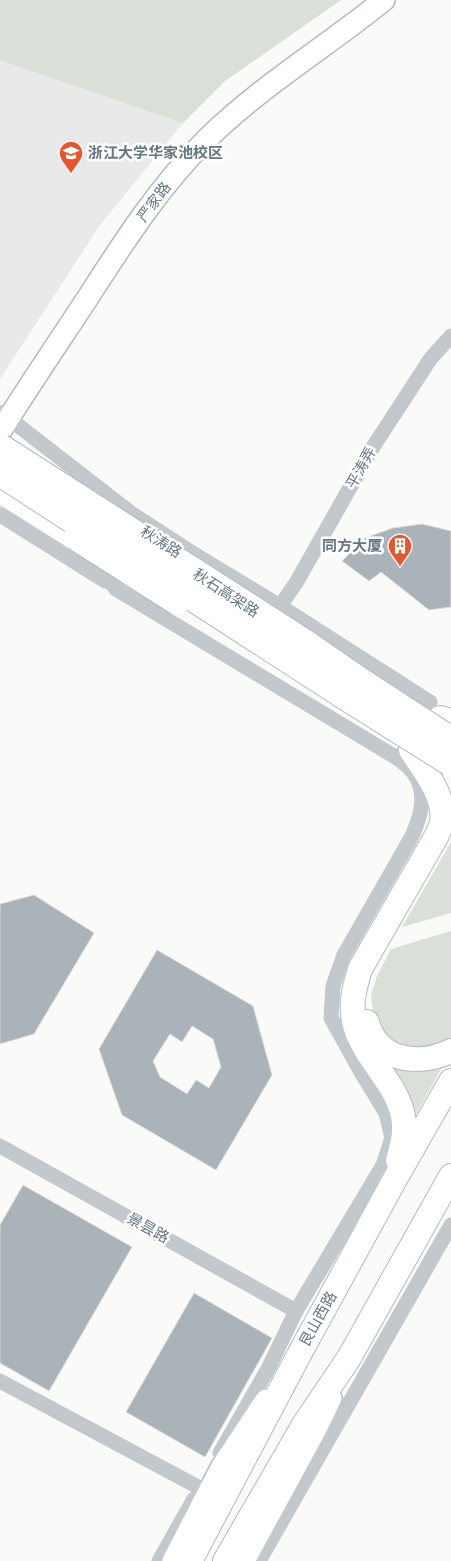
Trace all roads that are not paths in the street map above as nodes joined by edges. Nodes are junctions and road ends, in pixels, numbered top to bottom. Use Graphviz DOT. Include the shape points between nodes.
graph roads {
  1 [pos="384,0"];
  2 [pos="451,336"];
  3 [pos="2,424"];
  4 [pos="0,448"];
  5 [pos="0,472"];
  6 [pos="0,491"];
  7 [pos="0,515"];
  8 [pos="75,538"];
  9 [pos="116,588"];
  10 [pos="280,606"];
  11 [pos="446,719"];
  12 [pos="409,748"];
  13 [pos="451,762"];
  14 [pos="451,769"];
  15 [pos="451,776"];
  16 [pos="451,833"];
  17 [pos="451,1051"];
  18 [pos="451,1081"];
  19 [pos="0,1146"];
  20 [pos="451,1176"];
  21 [pos="394,1181"];
  22 [pos="451,1225"];
  23 [pos="296,1311"];
  24 [pos="301,1351"];
  25 [pos="349,1358"];
  26 [pos="0,1381"];
  27 [pos="200,1488"];
  28 [pos="159,1561"];
  29 [pos="173,1561"];
  30 [pos="190,1561"];
  31 [pos="225,1561"];
  32 [pos="244,1561"];
  33 [pos="259,1561"];
  1 -- 3 [label="street, 严家路" via="239,109 206,140 124,241"];
  2 -- 10 [label="street, 平涛弄" via="431,358 373,447"];
  3 -- 10 [label="street" via="131,513"];
  3 -- 11 [label="main road, 秋涛路" via="63,476 158,541"];
  4 -- 11 [label="highway, 秋石高架路, bridge" via="359,682"];
  5 -- 13 [label="highway, 秋石高架路, bridge"];
  6 -- 8 [label="main road"];
  7 -- 9 [label="street"];
  8 -- 9 [label="street"];
  8 -- 12 [label="main road, bridge"];
  9 -- 12 [label="street"];
  10 -- 11 [label="street"];
  11 -- 12 [label="street"];
  12 -- 13 [label="street"];
  12 -- 14 [label="street"];
  12 -- 15 [label="main road"];
  12 -- 21 [label="main road" via="433,783 440,800 442,822 360,969 352,1014 365,1050 396,1095 403,1112 404,1131"];
  12 -- 23 [label="street" via="412,772 420,785 419,820 344,955 333,986 331,1018 386,1113 392,1138 383,1165"];
  16 -- 17 [label="main road" via="370,970 364,992 369,1029 388,1052 402,1058 422,1060"];
  18 -- 21 [label="main road, 艮山西路"];
  19 -- 23 [label="street, 景昙路"];
  20 -- 25 [label="main road"];
  21 -- 24 [label="main road, 艮山西路"];
  22 -- 33 [label="street"];
  23 -- 27 [label="street" via="269,1367"];
  24 -- 29 [label="street" via="221,1468"];
  24 -- 30 [label="main road, 艮山西路"];
  25 -- 31 [label="main road" via="305,1423"];
  25 -- 32 [label="street" via="316,1429"];
  26 -- 27 [label="street"];
  27 -- 28 [label="street"];
}
